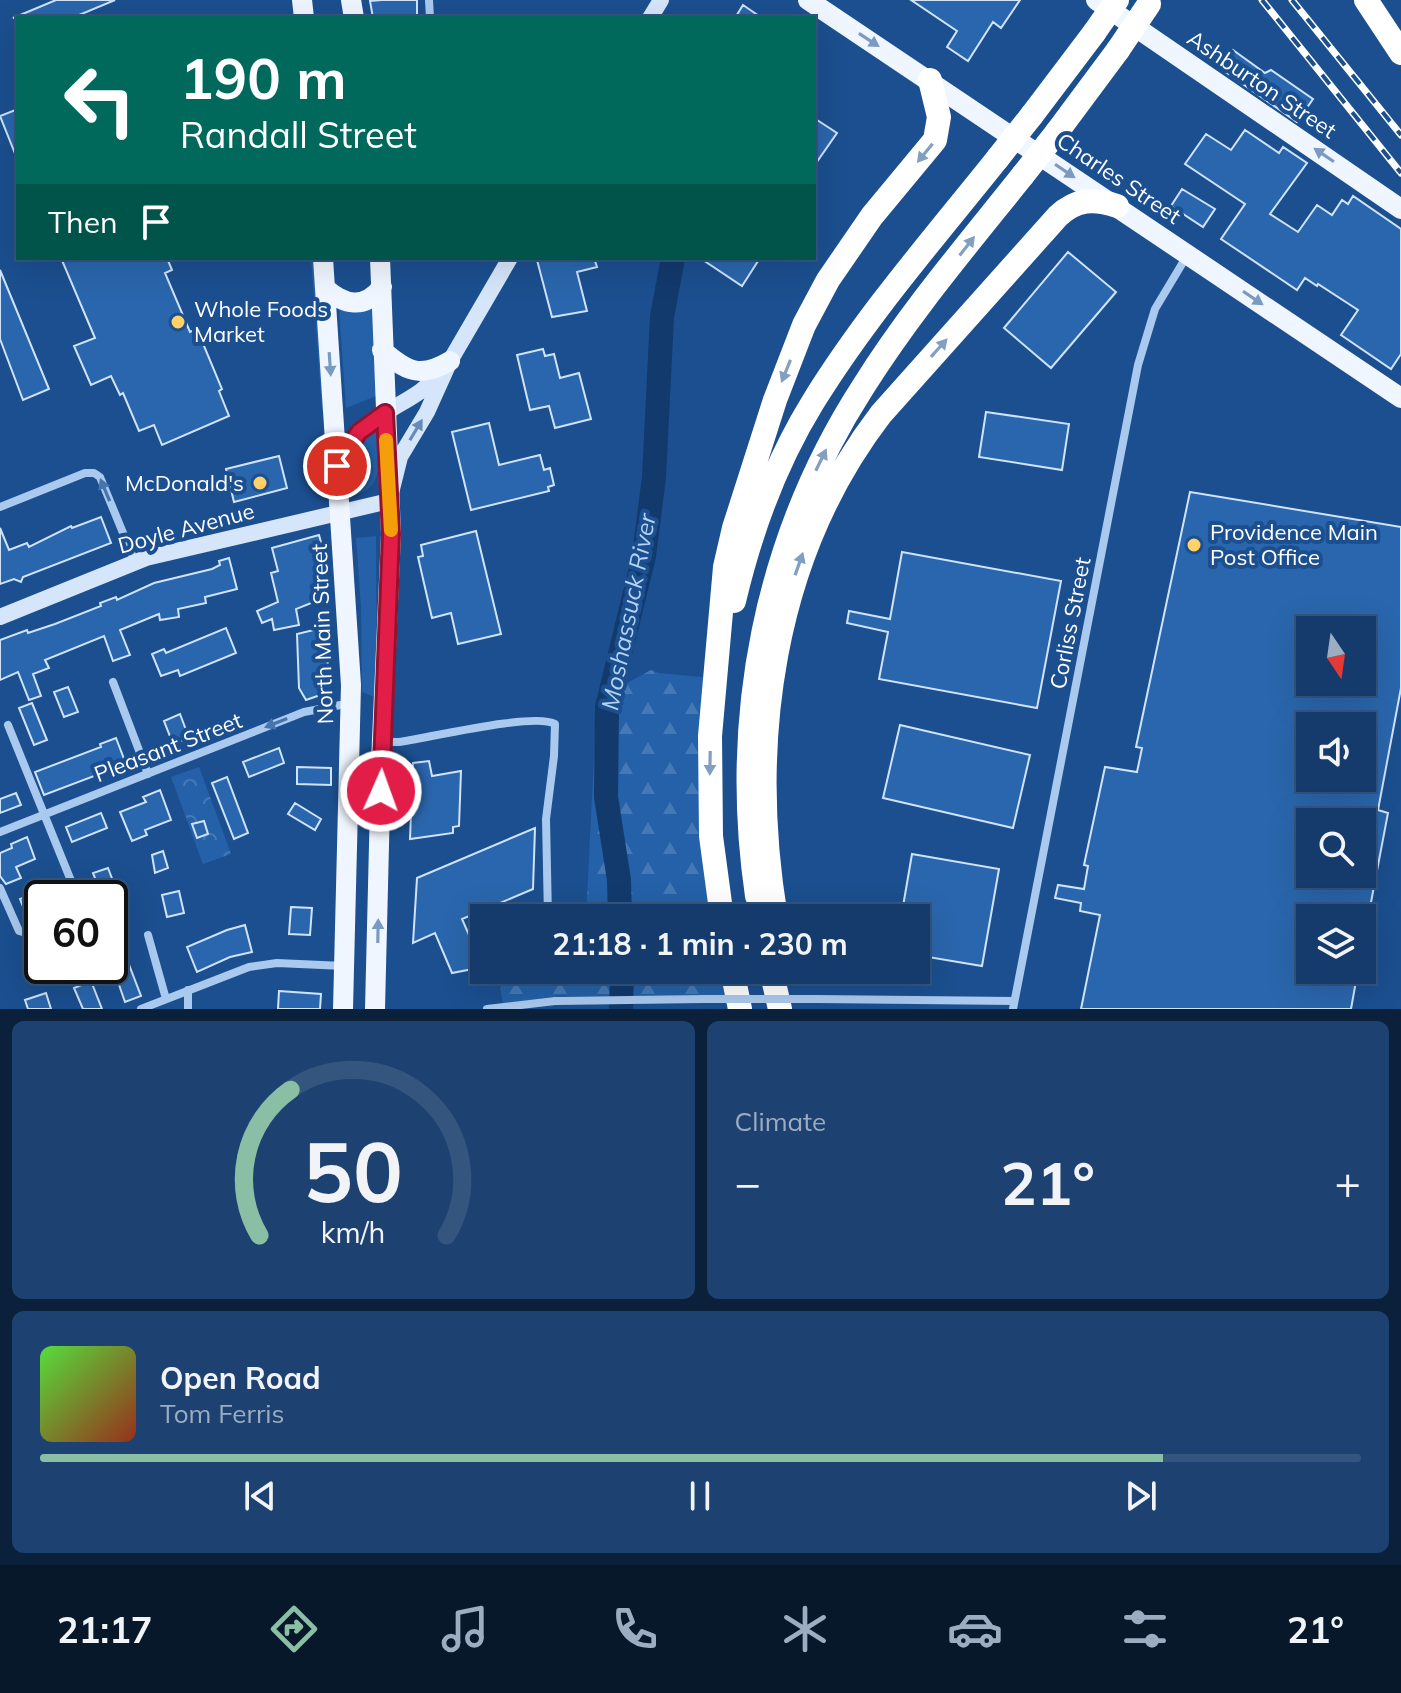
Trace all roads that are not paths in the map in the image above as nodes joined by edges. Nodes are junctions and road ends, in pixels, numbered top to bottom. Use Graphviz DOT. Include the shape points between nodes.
graph roads {
  1 [pos="808,0"];
  2 [pos="822,0"];
  3 [pos="1096,0"];
  4 [pos="1117,0"];
  5 [pos="1366,0"];
  6 [pos="1151,2"];
  7 [pos="839,20"];
  8 [pos="1401,53"];
  9 [pos="930,80"];
  10 [pos="1117,206"];
  11 [pos="1401,209"];
  12 [pos="1188,254"];
  13 [pos="323,260"];
  14 [pos="380,260"];
  15 [pos="509,260"];
  16 [pos="382,287"];
  17 [pos="325,288"];
  18 [pos="382,350"];
  19 [pos="450,361"];
  20 [pos="1401,398"];
  21 [pos="385,413"];
  22 [pos="337,466"];
  23 [pos="389,501"];
  24 [pos="0,507"];
  25 [pos="340,512"];
  26 [pos="135,562"];
  27 [pos="0,617"];
  28 [pos="113,682"];
  29 [pos="715,685"];
  30 [pos="351,703"];
  31 [pos="8,725"];
  32 [pos="383,742"];
  33 [pos="148,774"];
  34 [pos="43,814"];
  35 [pos="0,832"];
  36 [pos="70,880"];
  37 [pos="0,888"];
  38 [pos="548,904"];
  39 [pos="720,904"];
  40 [pos="759,904"];
  41 [pos="775,904"];
  42 [pos="24,932"];
  43 [pos="148,935"];
  44 [pos="345,966"];
  45 [pos="735,984"];
  46 [pos="188,990"];
  47 [pos="166,999"];
  48 [pos="1014,1005"];
  49 [pos="141,1009"];
  50 [pos="188,1009"];
  51 [pos="343,1009"];
  52 [pos="375,1009"];
  53 [pos="487,1009"];
  54 [pos="740,1009"];
  1 -- 7 [label="main road, Charles Street"];
  2 -- 7 [label="main road"];
  11 -- 3 [label="main road, Ashburton Street, one-way"];
  4 -- 29 [label="highway, bridge" via="811,404 751,540"];
  5 -- 8 [label="highway"];
  40 -- 6 [label="highway, one-way, bridge" via="748,805 749,720 761,635 787,541 815,474 862,387"];
  7 -- 9 [label="main road, Charles Street, one-way"];
  9 -- 10 [label="main road, Charles Street, one-way"];
  9 -- 29 [label="highway, one-way" via="939,117 935,140 828,280 775,400 725,567"];
  10 -- 12 [label="main road, Charles Street"];
  41 -- 10 [label="highway, one-way" via="765,804 768,712 787,601 817,519 881,414 1058,216 1083,201"];
  12 -- 20 [label="main road, Charles Street, one-way"];
  12 -- 48 [label="street, Corliss Street" via="1160,298 1140,356"];
  13 -- 17 [label="main road, North Main Street"];
  14 -- 16 [label="main road"];
  15 -- 19 [label="main road"];
  16 -- 17 [label="main road" via="368,300 353,304"];
  16 -- 18 [label="main road"];
  17 -- 22 [label="main road, North Main Street, one-way"];
  18 -- 19 [label="main road" via="410,370 430,371"];
  18 -- 21 [label="main road"];
  19 -- 21 [label="main road" via="424,391"];
  23 -- 19 [label="main road, one-way" via="400,457"];
  21 -- 22 [label="main road" via="359,432"];
  21 -- 23 [label="main road"];
  22 -- 25 [label="main road, North Main Street"];
  23 -- 25 [label="main road, Doyle Avenue"];
  23 -- 32 [label="main road"];
  26 -- 24 [label="street, one-way" via="94,473"];
  25 -- 26 [label="main road, Doyle Avenue"];
  25 -- 30 [label="main road, North Main Street"];
  26 -- 27 [label="main road, Doyle Avenue"];
  28 -- 33 [label="street"];
  29 -- 39 [label="highway, one-way" via="709,787"];
  30 -- 33 [label="street, Pleasant Street, one-way" via="304,712"];
  30 -- 44 [label="main road, North Main Street"];
  31 -- 34 [label="street"];
  32 -- 38 [label="street" via="526,720 555,724 546,819"];
  52 -- 32 [label="main road, one-way"];
  33 -- 34 [label="street, Pleasant Street"];
  34 -- 35 [label="street, Pleasant Street"];
  34 -- 36 [label="street"];
  37 -- 42 [label="street" via="14,924"];
  43 -- 47 [label="street"];
  44 -- 46 [label="street" via="265,964"];
  44 -- 51 [label="main road, North Main Street"];
  45 -- 54 [label="highway"];
  46 -- 47 [label="street"];
  46 -- 50 [label="street"];
  47 -- 49 [label="street"];
  48 -- 53 [label="street, bridge" via="641,999"];
}
